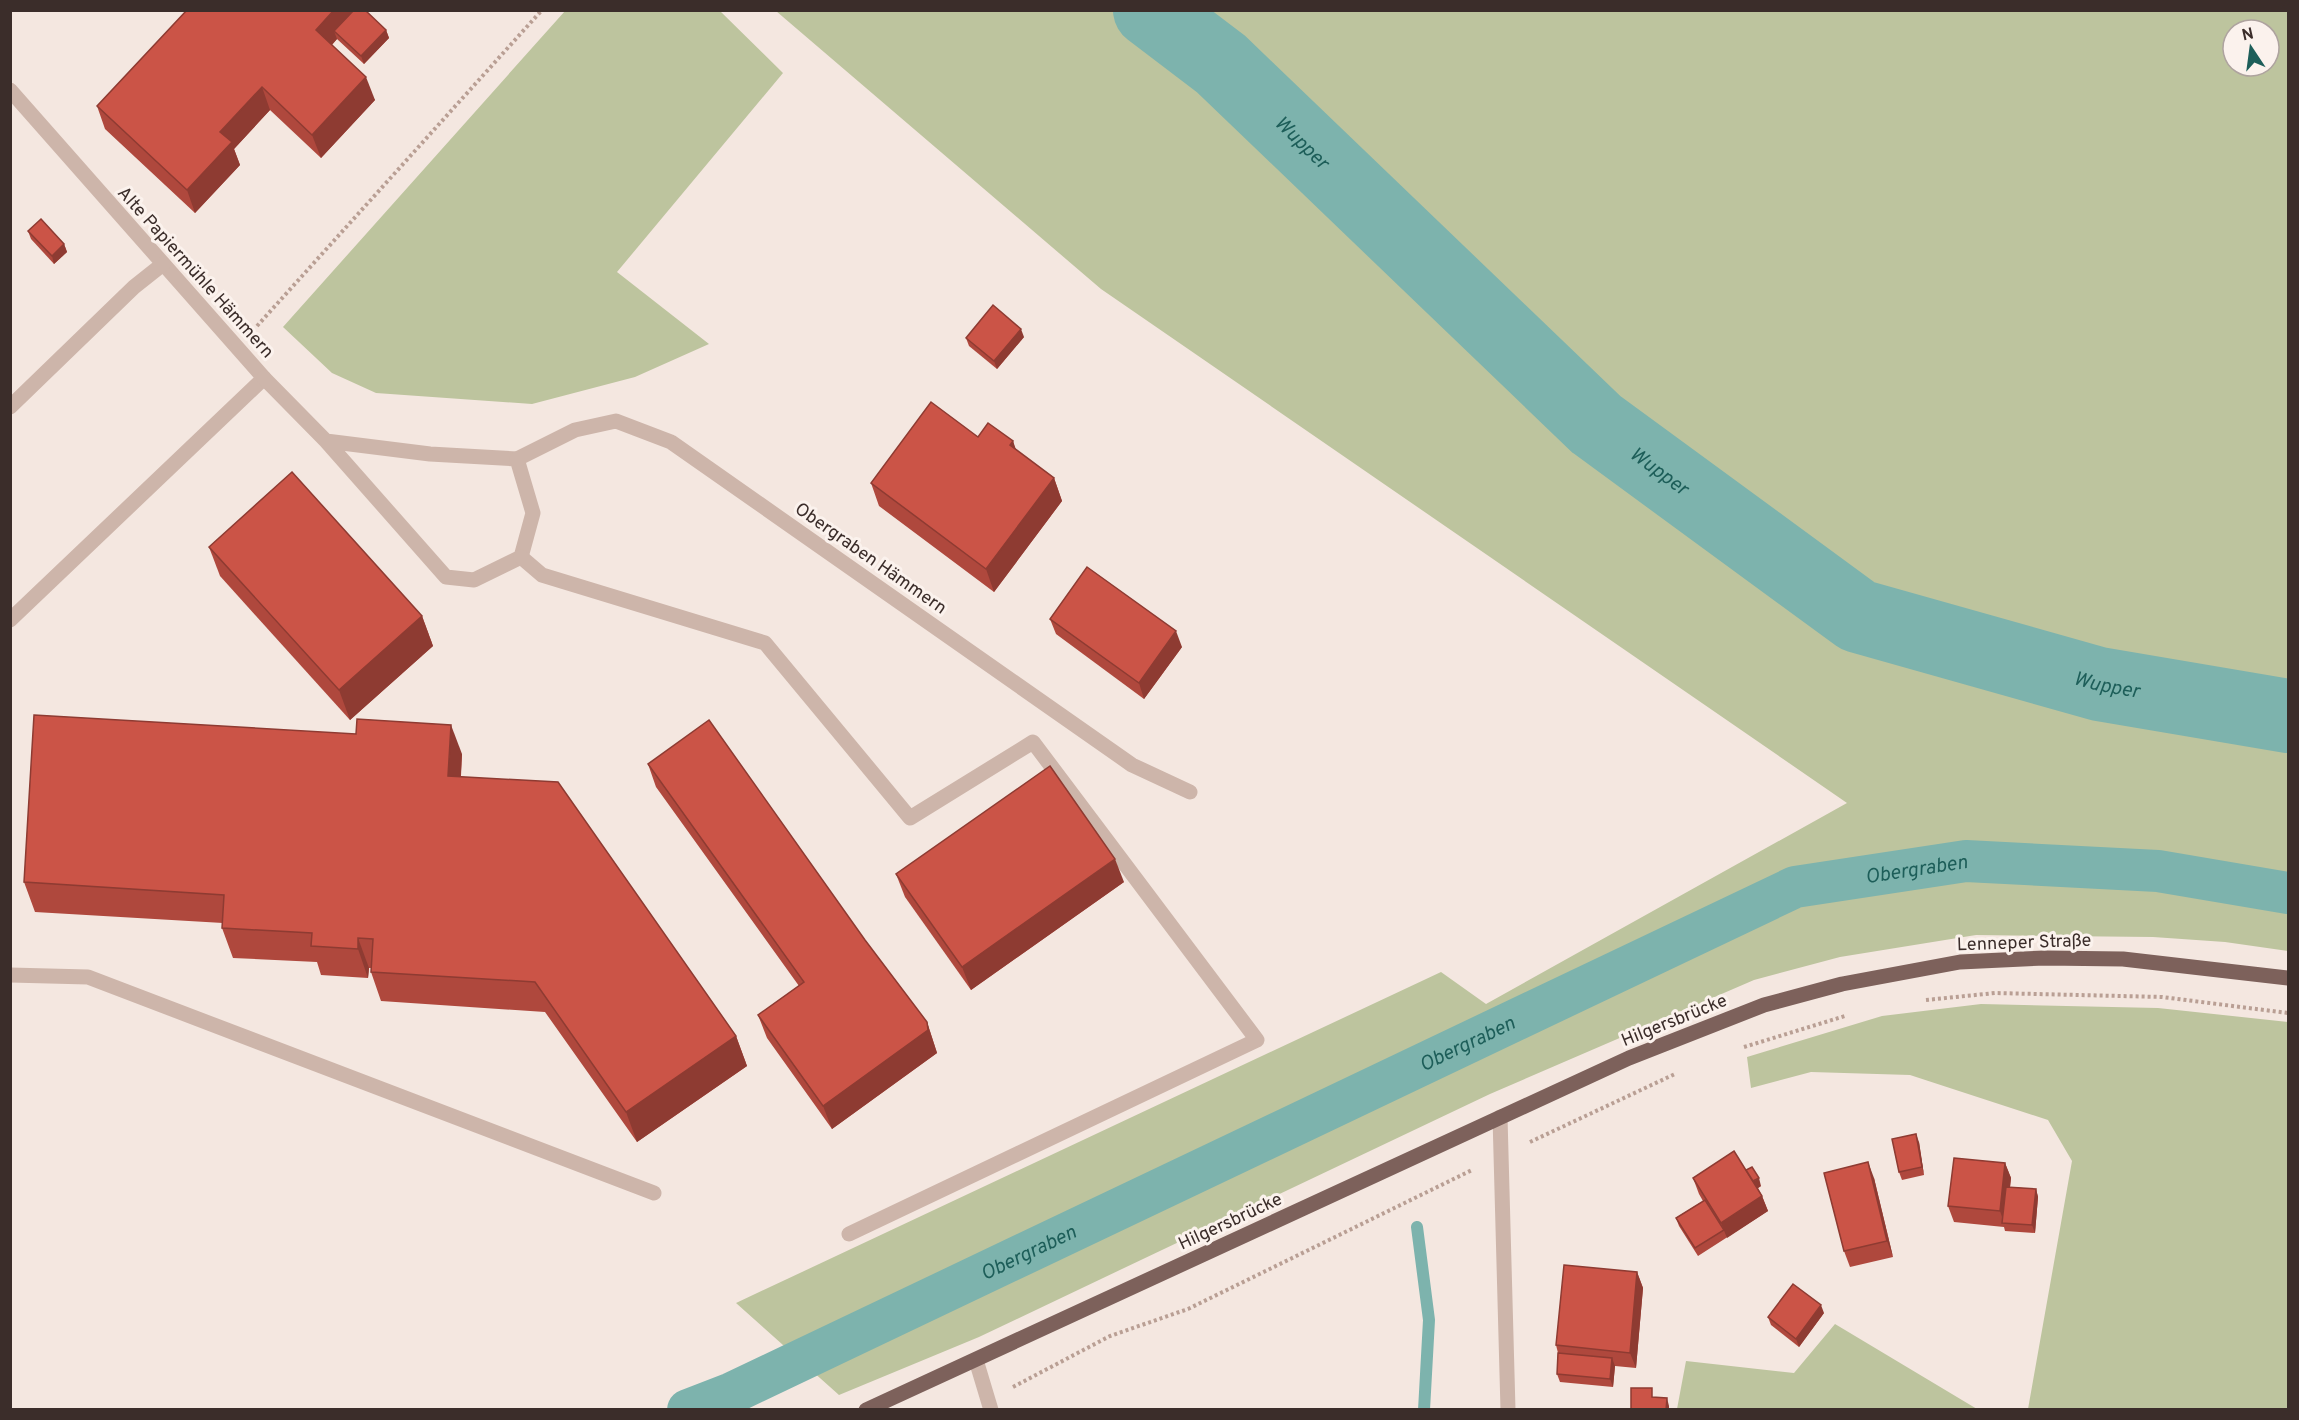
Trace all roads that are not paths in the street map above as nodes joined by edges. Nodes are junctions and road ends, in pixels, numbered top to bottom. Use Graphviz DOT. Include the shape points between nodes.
graph roads {
  1 [pos="10,90"];
  2 [pos="163,264"];
  3 [pos="264,378"];
  4 [pos="10,407"];
  5 [pos="326,441"];
  6 [pos="517,459"];
  7 [pos="521,557"];
  8 [pos="10,620"];
  9 [pos="1190,792"];
  10 [pos="10,975"];
  11 [pos="2289,978"];
  12 [pos="1764,1005"];
  13 [pos="1500,1117"];
  14 [pos="654,1193"];
  15 [pos="849,1234"];
  16 [pos="976,1360"];
  17 [pos="990,1405"];
  18 [pos="866,1410"];
  19 [pos="1508,1410"];
  1 -- 2 [label="street, Alte Papiermühle Hämmern"];
  2 -- 3 [label="street, Alte Papiermühle Hämmern"];
  2 -- 4 [label="street"];
  3 -- 5 [label="street"];
  3 -- 8 [label="street, Alte Papiermühle Hämmern"];
  5 -- 6 [label="street, Obergraben Hämmern" via="430,454"];
  5 -- 7 [label="street" via="446,578 474,580"];
  6 -- 7 [label="street" via="533,513"];
  6 -- 9 [label="street, Obergraben Hämmern" via="575,430 616,421 671,442 1132,765"];
  7 -- 15 [label="street" via="542,576 765,643 910,818 1033,742 1257,1040"];
  10 -- 14 [label="street" via="88,977"];
  11 -- 12 [label="main road, Lenneper Straße" via="2123,959 1960,962 1842,984"];
  12 -- 13 [label="main road, Hilgersbrücke" via="1629,1058"];
  13 -- 16 [label="main road, Hilgersbrücke"];
  13 -- 19 [label="street"];
  16 -- 17 [label="street"];
  16 -- 18 [label="main road, Hilgersbrücke"];
}
